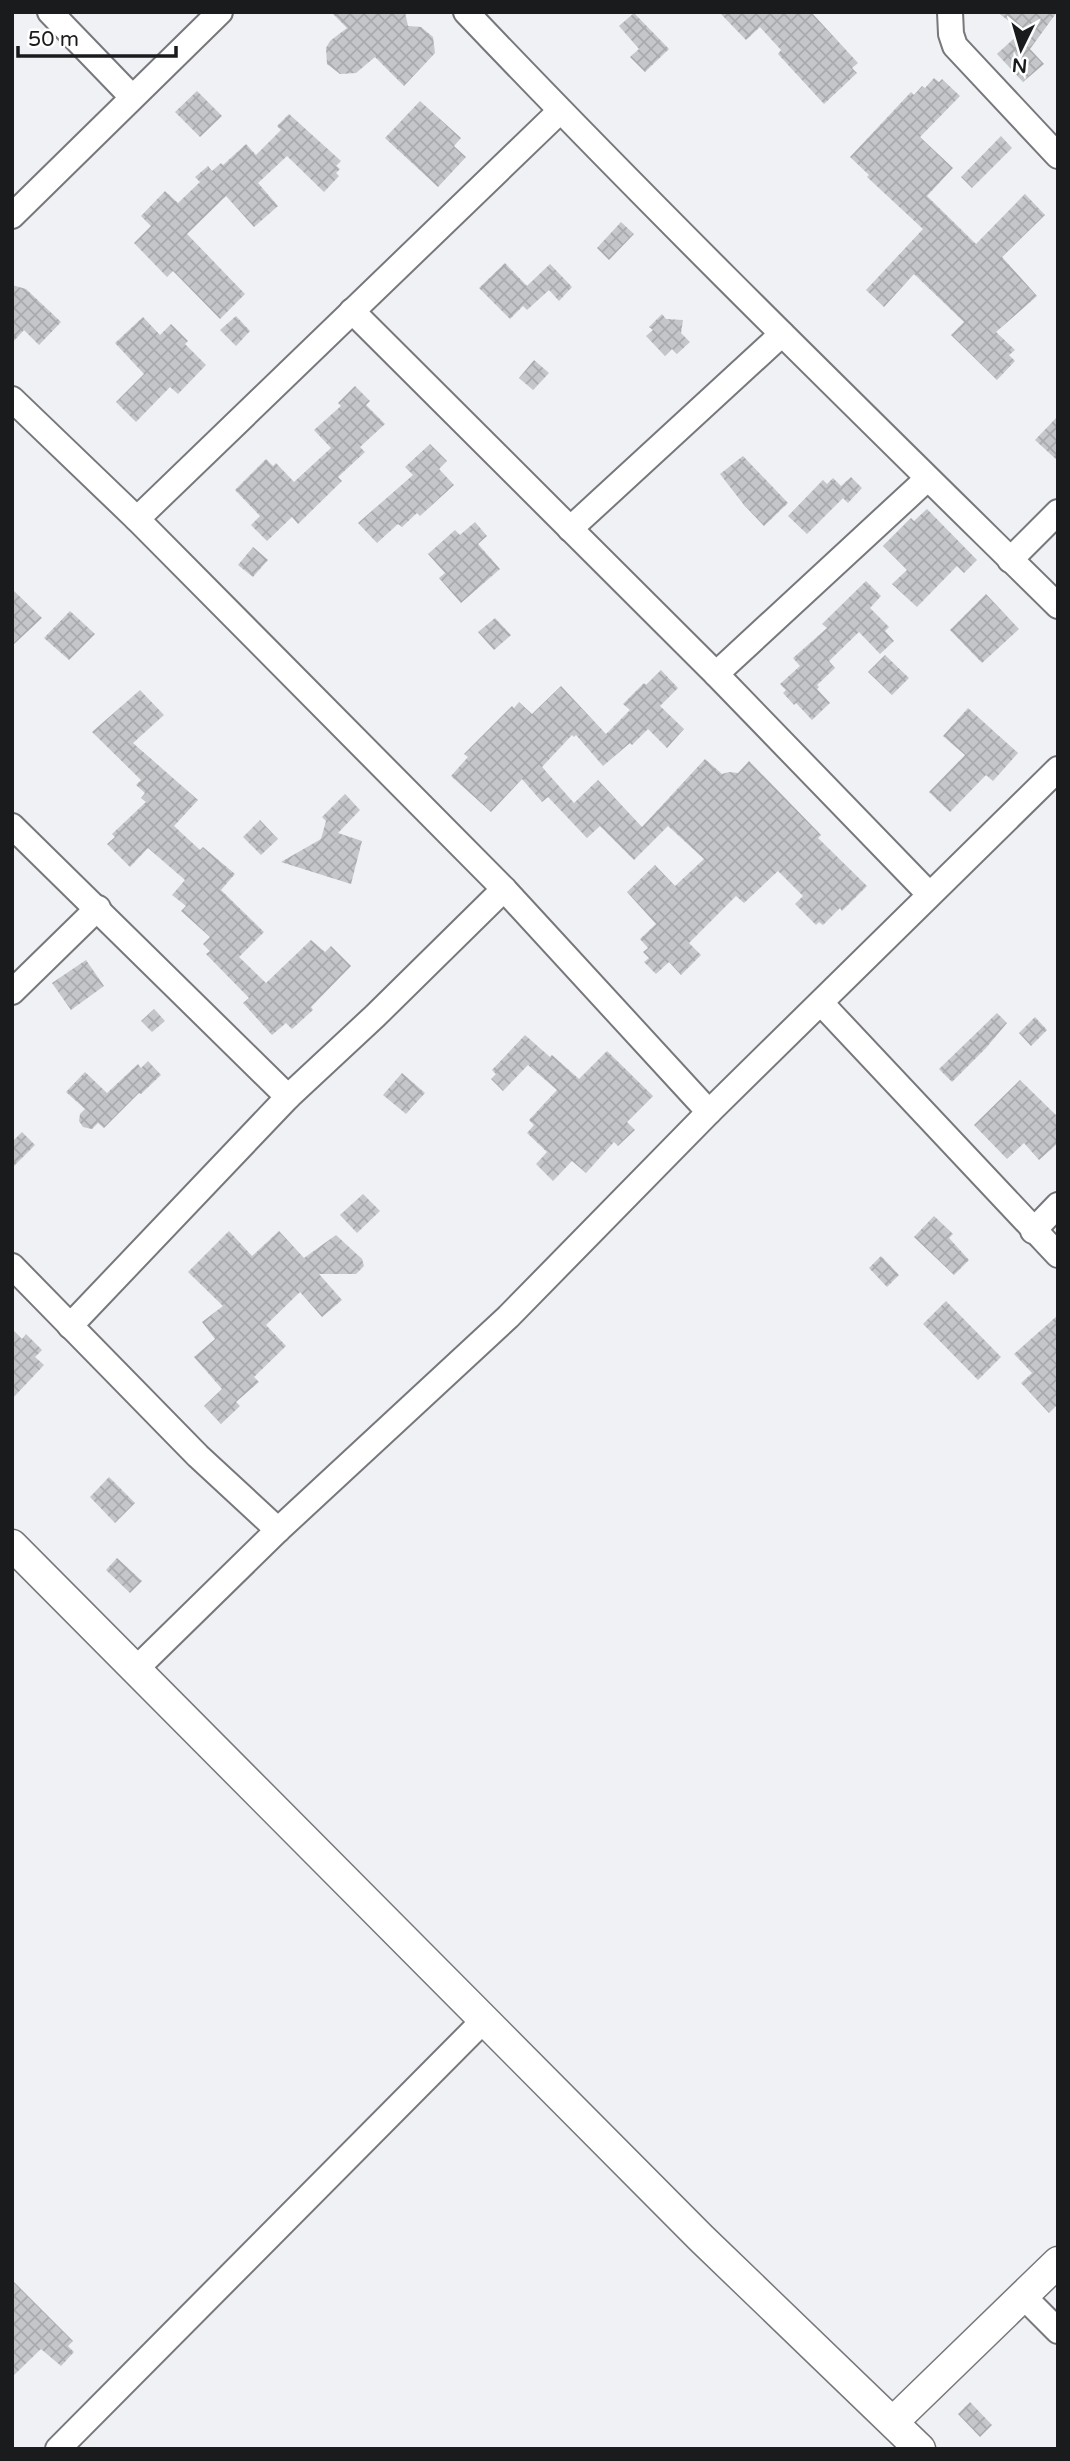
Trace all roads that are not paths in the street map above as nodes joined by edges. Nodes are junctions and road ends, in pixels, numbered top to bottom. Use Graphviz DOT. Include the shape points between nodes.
graph roads {
  1 [pos="50,12"];
  2 [pos="220,12"];
  3 [pos="466,12"];
  4 [pos="950,12"];
  5 [pos="132,97"];
  6 [pos="560,111"];
  7 [pos="1058,156"];
  8 [pos="12,216"];
  9 [pos="352,312"];
  10 [pos="782,334"];
  11 [pos="12,399"];
  12 [pos="928,479"];
  13 [pos="1058,512"];
  14 [pos="137,519"];
  15 [pos="570,528"];
  16 [pos="1010,560"];
  17 [pos="1058,606"];
  18 [pos="716,674"];
  19 [pos="1058,769"];
  20 [pos="12,826"];
  21 [pos="504,889"];
  22 [pos="929,894"];
  23 [pos="98,908"];
  24 [pos="12,992"];
  25 [pos="821,1003"];
  26 [pos="288,1097"];
  27 [pos="709,1112"];
  28 [pos="1058,1205"];
  29 [pos="1033,1231"];
  30 [pos="1058,1255"];
  31 [pos="12,1266"];
  32 [pos="70,1326"];
  33 [pos="278,1530"];
  34 [pos="12,1545"];
  35 [pos="135,1670"];
  36 [pos="485,2019"];
  37 [pos="1058,2262"];
  38 [pos="1024,2297"];
  39 [pos="1058,2331"];
  40 [pos="893,2422"];
  41 [pos="58,2449"];
  42 [pos="920,2449"];
  1 -- 5 [label="street"];
  2 -- 5 [label="street"];
  3 -- 6 [label="street"];
  4 -- 7 [label="street" via="955,46"];
  5 -- 8 [label="street"];
  6 -- 9 [label="street"];
  6 -- 10 [label="street"];
  9 -- 14 [label="street"];
  9 -- 15 [label="street"];
  10 -- 12 [label="street"];
  10 -- 15 [label="street"];
  11 -- 14 [label="street"];
  12 -- 16 [label="street"];
  12 -- 18 [label="street"];
  13 -- 16 [label="street"];
  14 -- 21 [label="street"];
  15 -- 18 [label="street"];
  16 -- 17 [label="street"];
  18 -- 22 [label="street"];
  19 -- 22 [label="street"];
  20 -- 23 [label="street"];
  21 -- 26 [label="street"];
  21 -- 27 [label="street"];
  22 -- 25 [label="street"];
  23 -- 24 [label="street"];
  23 -- 26 [label="street"];
  25 -- 27 [label="street"];
  25 -- 29 [label="street"];
  26 -- 32 [label="street"];
  27 -- 33 [label="street" via="508,1317"];
  28 -- 29 [label="street"];
  29 -- 30 [label="street"];
  31 -- 32 [label="street"];
  32 -- 33 [label="street"];
  33 -- 35 [label="street"];
  34 -- 35 [label="street"];
  35 -- 36 [label="street"];
  36 -- 40 [label="street" via="701,2238"];
  36 -- 41 [label="street"];
  37 -- 38 [label="street"];
  38 -- 39 [label="street"];
  38 -- 40 [label="street"];
  40 -- 42 [label="street"];
}
